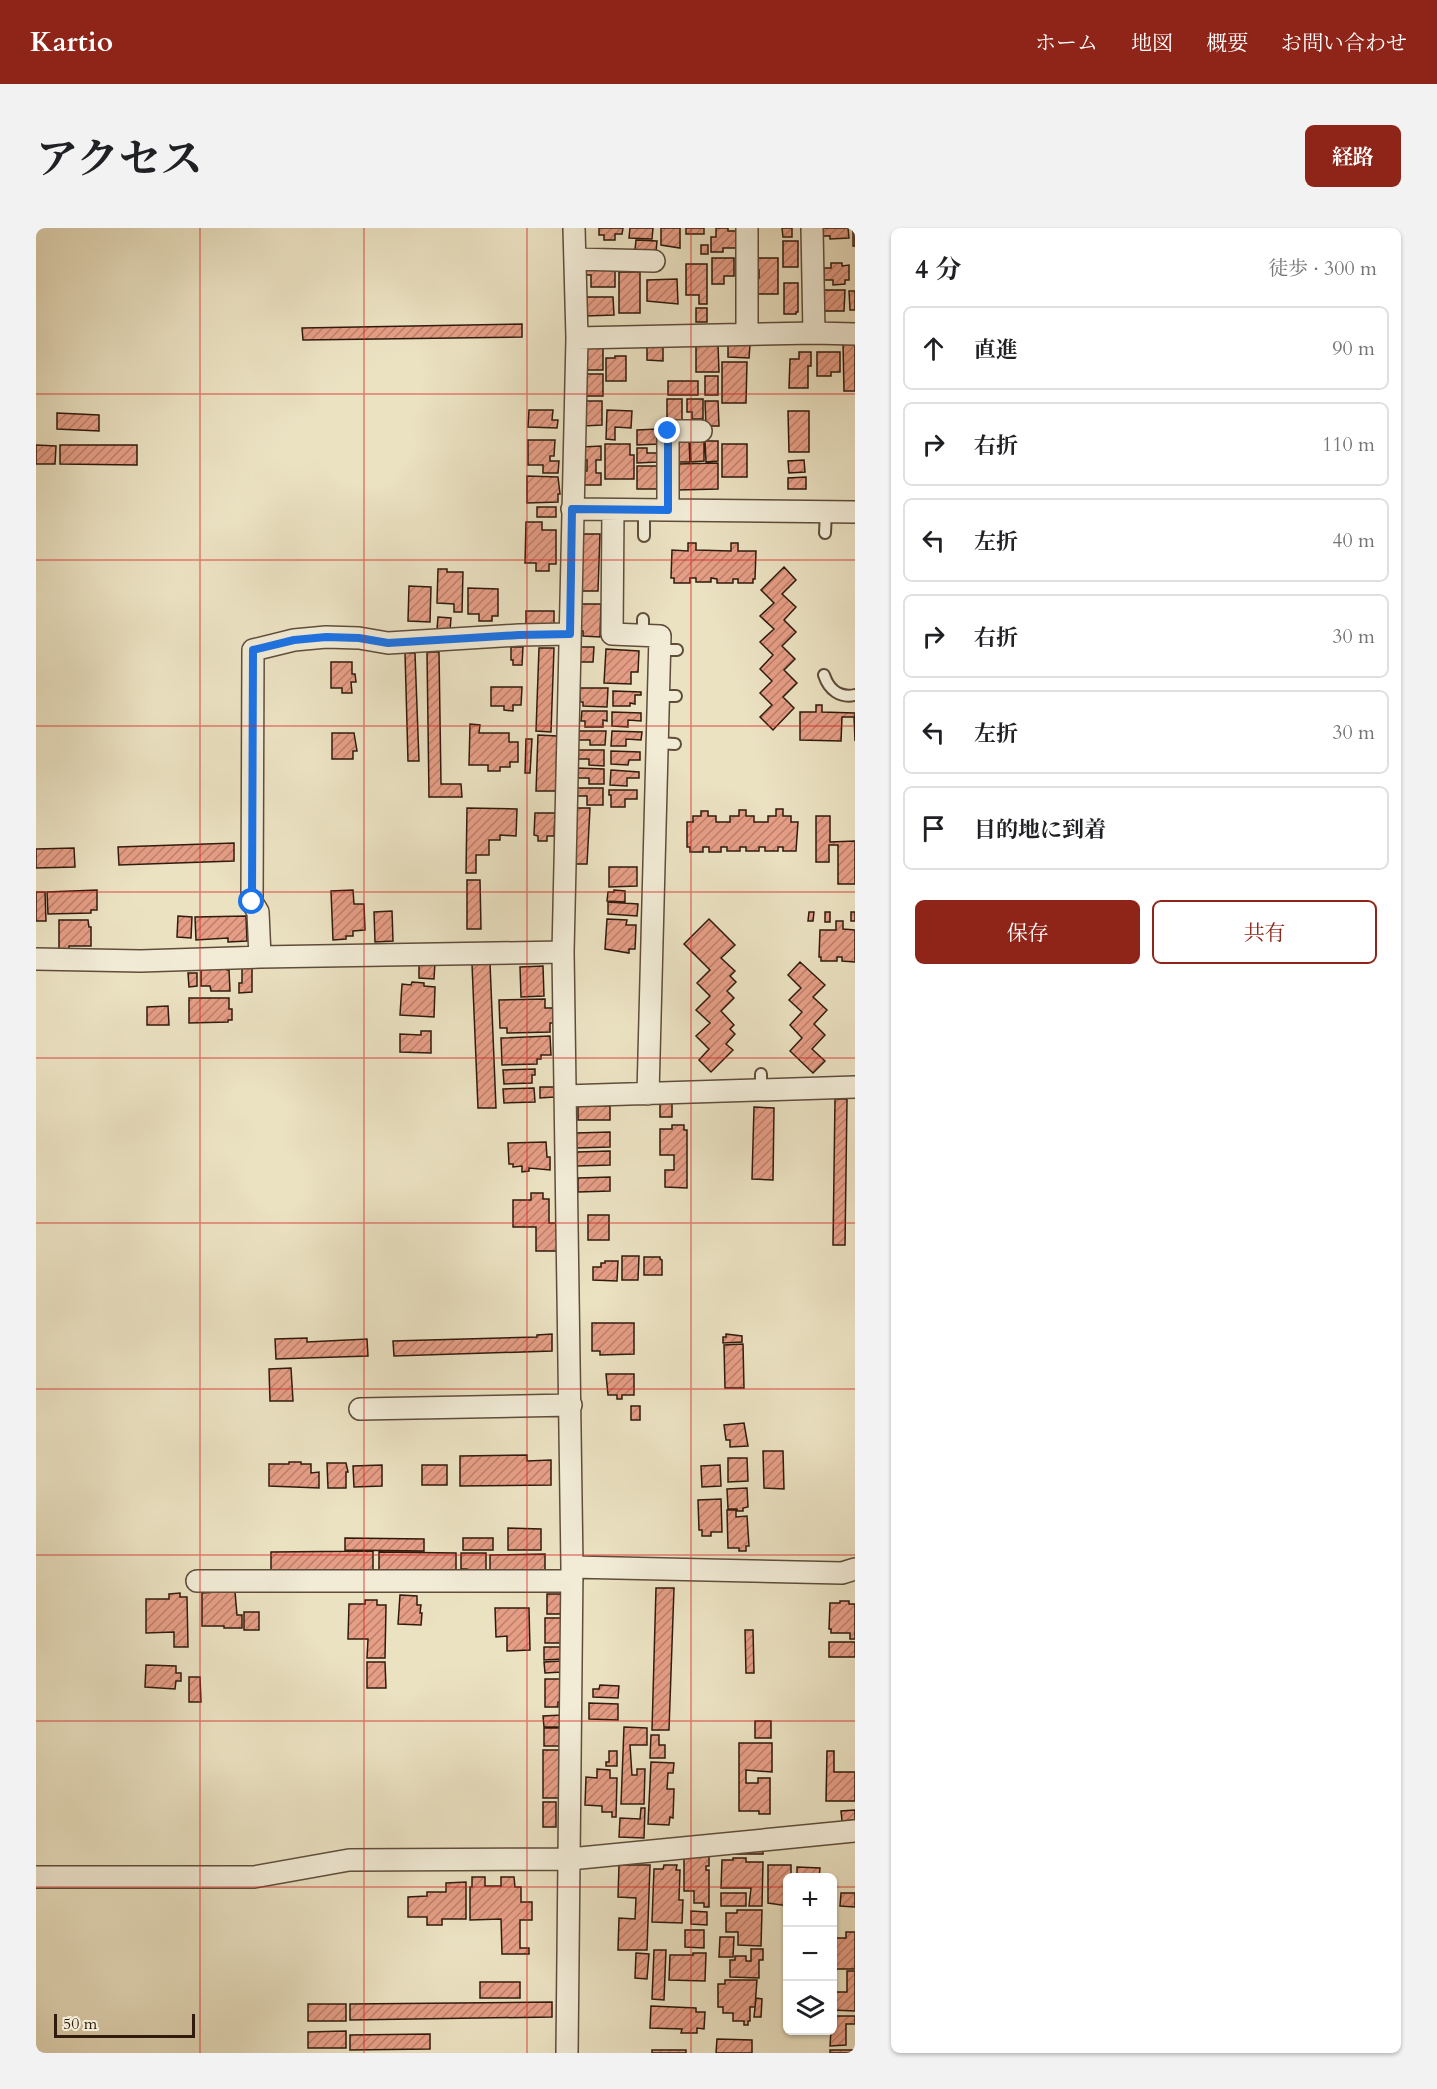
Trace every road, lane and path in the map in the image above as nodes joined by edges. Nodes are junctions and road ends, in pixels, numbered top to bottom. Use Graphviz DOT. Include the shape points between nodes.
graph roads {
  1 [pos="574,228"];
  2 [pos="747,228"];
  3 [pos="812,228"];
  4 [pos="575,259"];
  5 [pos="654,261"];
  6 [pos="814,333"];
  7 [pos="747,334"];
  8 [pos="855,334"];
  9 [pos="577,338"];
  10 [pos="701,431"];
  11 [pos="572,509"];
  12 [pos="614,510"];
  13 [pos="644,510"];
  14 [pos="668,510"];
  15 [pos="826,512"];
  16 [pos="855,512"];
  17 [pos="825,533"];
  18 [pos="644,536"];
  19 [pos="570,634"];
  20 [pos="824,675"];
  21 [pos="855,695"];
  22 [pos="563,952"];
  23 [pos="260,957"];
  24 [pos="36,959"];
  25 [pos="855,1087"];
  26 [pos="648,1094"];
  27 [pos="566,1096"];
  28 [pos="571,1405"];
  29 [pos="360,1410"];
  30 [pos="855,1569"];
  31 [pos="572,1574"];
  32 [pos="197,1581"];
  33 [pos="855,1831"];
  34 [pos="570,1859"];
  35 [pos="36,1877"];
  36 [pos="567,2053"];
  1 -- 4 [label="street"];
  2 -- 7 [label="street"];
  3 -- 6 [label="street"];
  4 -- 5 [label="street"];
  4 -- 9 [label="street"];
  6 -- 7 [label="street"];
  6 -- 8 [label="street"];
  7 -- 9 [label="street"];
  9 -- 11 [label="street"];
  10 -- 14 [label="street" via="668,431"];
  11 -- 12 [label="street"];
  11 -- 19 [label="street"];
  12 -- 13 [label="street"];
  12 -- 26 [label="street" via="612,634 643,627 660,636 668,650"];
  13 -- 14 [label="street"];
  13 -- 18 [label="lane"];
  14 -- 15 [label="street"];
  15 -- 16 [label="street"];
  15 -- 17 [label="lane"];
  19 -- 22 [label="street"];
  19 -- 23 [label="street" via="388,643 326,637 253,650 252,902 258,912"];
  20 -- 21 [label="lane" via="835,692"];
  22 -- 23 [label="street"];
  22 -- 27 [label="street"];
  23 -- 24 [label="street"];
  25 -- 26 [label="street" via="761,1082"];
  26 -- 27 [label="street"];
  27 -- 28 [label="street"];
  28 -- 29 [label="street"];
  28 -- 31 [label="street"];
  30 -- 31 [label="street" via="842,1573"];
  31 -- 32 [label="street"];
  31 -- 34 [label="street"];
  33 -- 34 [label="street"];
  34 -- 35 [label="street" via="349,1860 254,1877"];
  34 -- 36 [label="street"];
}
